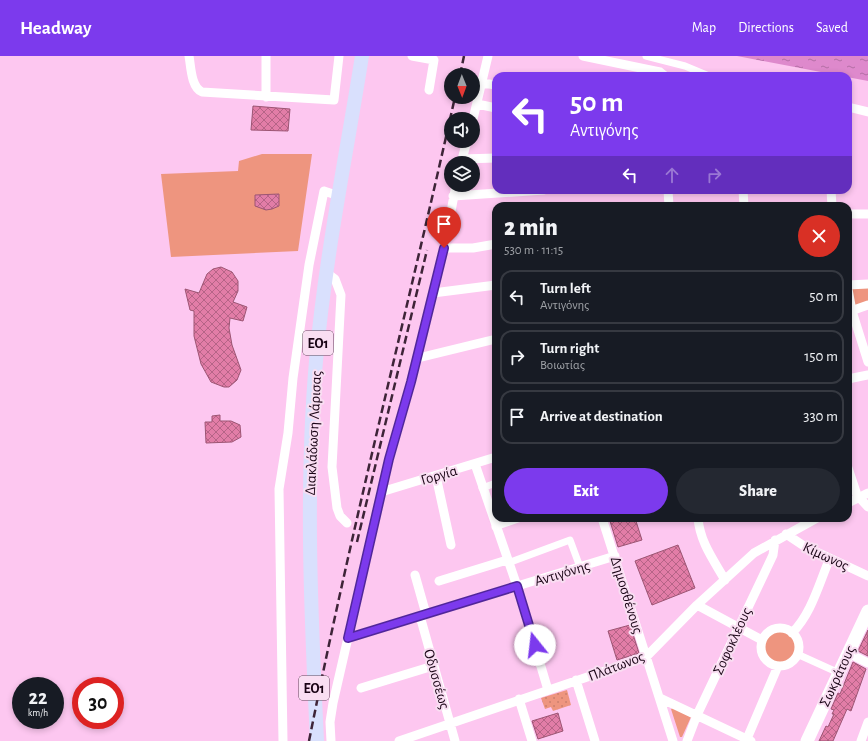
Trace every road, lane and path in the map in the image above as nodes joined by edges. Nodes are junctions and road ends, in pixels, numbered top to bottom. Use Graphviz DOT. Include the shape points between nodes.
graph roads {
  1 [pos="189,56"];
  2 [pos="266,56"];
  3 [pos="339,56"];
  4 [pos="362,56"];
  5 [pos="412,56"];
  6 [pos="488,56"];
  7 [pos="583,56"];
  8 [pos="646,56"];
  9 [pos="434,58"];
  10 [pos="660,72"];
  11 [pos="699,72"];
  12 [pos="482,83"];
  13 [pos="492,84"];
  14 [pos="429,90"];
  15 [pos="480,91"];
  16 [pos="266,97"];
  17 [pos="477,104"];
  18 [pos="492,107"];
  19 [pos="852,108"];
  20 [pos="475,112"];
  21 [pos="868,112"];
  22 [pos="492,158"];
  23 [pos="480,159"];
  24 [pos="454,192"];
  25 [pos="492,193"];
  26 [pos="339,196"];
  27 [pos="453,196"];
  28 [pos="852,214"];
  29 [pos="868,214"];
  30 [pos="492,245"];
  31 [pos="444,248"];
  32 [pos="327,273"];
  33 [pos="868,284"];
  34 [pos="852,285"];
  35 [pos="492,286"];
  36 [pos="433,293"];
  37 [pos="868,305"];
  38 [pos="852,311"];
  39 [pos="852,318"];
  40 [pos="492,340"];
  41 [pos="418,358"];
  42 [pos="868,362"];
  43 [pos="868,375"];
  44 [pos="852,378"];
  45 [pos="492,458"];
  46 [pos="475,464"];
  47 [pos="436,476"];
  48 [pos="852,479"];
  49 [pos="492,484"];
  50 [pos="482,488"];
  51 [pos="381,492"];
  52 [pos="868,494"];
  53 [pos="859,498"];
  54 [pos="852,501"];
  55 [pos="868,507"];
  56 [pos="492,518"];
  57 [pos="493,522"];
  58 [pos="509,522"];
  59 [pos="603,522"];
  60 [pos="698,522"];
  61 [pos="809,522"];
  62 [pos="347,524"];
  63 [pos="495,527"];
  64 [pos="786,534"];
  65 [pos="775,540"];
  66 [pos="451,545"];
  67 [pos="615,556"];
  68 [pos="830,558"];
  69 [pos="507,562"];
  70 [pos="580,567"];
  71 [pos="415,575"];
  72 [pos="868,576"];
  73 [pos="725,580"];
  74 [pos="439,581"];
  75 [pos="517,586"];
  76 [pos="697,605"];
  77 [pos="868,611"];
  78 [pos="423,615"];
  79 [pos="865,624"];
  80 [pos="738,627"];
  81 [pos="792,633"];
  82 [pos="348,638"];
  83 [pos="762,640"];
  84 [pos="848,653"];
  85 [pos="797,654"];
  86 [pos="646,657"];
  87 [pos="868,663"];
  88 [pos="433,666"];
  89 [pos="778,666"];
  90 [pos="839,673"];
  91 [pos="576,680"];
  92 [pos="361,688"];
  93 [pos="548,690"];
  94 [pos="660,698"];
  95 [pos="520,699"];
  96 [pos="697,715"];
  97 [pos="868,722"];
  98 [pos="449,723"];
  99 [pos="748,740"];
  100 [pos="283,741"];
  101 [pos="317,741"];
  102 [pos="331,741"];
  103 [pos="399,741"];
  104 [pos="455,741"];
  105 [pos="532,741"];
  106 [pos="595,741"];
  107 [pos="673,741"];
  108 [pos="687,741"];
  109 [pos="807,741"];
  110 [pos="861,741"];
  1 -- 16 [label="street" via="193,79 199,91"];
  2 -- 16 [label="street"];
  3 -- 16 [label="street" via="334,100"];
  4 -- 26 [label="main road, Διακλάδωση Λάρισας / ΕΟ1"];
  5 -- 9 [label="street"];
  6 -- 12 [label="street"];
  7 -- 10 [label="street"];
  8 -- 11 [label="street"];
  9 -- 14 [label="street"];
  12 -- 13 [label="street"];
  12 -- 15 [label="street"];
  17 -- 18 [label="street"];
  17 -- 20 [label="street"];
  19 -- 21 [label="street"];
  22 -- 23 [label="street"];
  24 -- 27 [label="street"];
  25 -- 27 [label="street"];
  26 -- 32 [label="main road, Διακλάδωση Λάρισας / ΕΟ1"];
  26 -- 100 [label="street" via="324,191 321,204 309,265 279,489"];
  27 -- 31 [label="street"];
  28 -- 29 [label="street"];
  30 -- 31 [label="street"];
  31 -- 36 [label="street"];
  32 -- 62 [label="street" via="335,280 341,295 332,467 337,508"];
  32 -- 101 [label="main road, Διακλάδωση Λάρισας / ΕΟ1" via="316,359 311,446 309,570"];
  33 -- 34 [label="street"];
  35 -- 36 [label="street"];
  36 -- 41 [label="street"];
  37 -- 38 [label="street"];
  39 -- 42 [label="street"];
  40 -- 41 [label="street"];
  41 -- 51 [label="street"];
  43 -- 44 [label="street"];
  45 -- 46 [label="street, Γοργία"];
  46 -- 47 [label="street, Γοργία"];
  46 -- 50 [label="street"];
  47 -- 51 [label="street, Γοργία"];
  47 -- 66 [label="street"];
  48 -- 53 [label="street"];
  49 -- 50 [label="street"];
  50 -- 56 [label="street"];
  51 -- 82 [label="street"];
  52 -- 53 [label="street"];
  53 -- 54 [label="street"];
  53 -- 55 [label="street"];
  57 -- 63 [label="street"];
  58 -- 63 [label="street"];
  59 -- 67 [label="street, Δημοσθένους"];
  60 -- 73 [label="street" via="705,547"];
  61 -- 64 [label="street, Πλάτωνος"];
  63 -- 69 [label="street"];
  64 -- 65 [label="street, Πλάτωνος"];
  64 -- 68 [label="street, Κίμωνος"];
  65 -- 73 [label="street, Πλάτωνος" via="754,553"];
  65 -- 80 [label="street, Σοφοκλέους" via="774,552"];
  67 -- 70 [label="street, Αντιγόνης"];
  67 -- 86 [label="street, Δημοσθένους"];
  68 -- 72 [label="street, Κίμωνος"];
  68 -- 81 [label="street" via="808,611"];
  69 -- 70 [label="street" via="570,540"];
  69 -- 74 [label="street"];
  69 -- 75 [label="street"];
  70 -- 75 [label="street, Αντιγόνης"];
  71 -- 78 [label="street, Οδυσσέως"];
  73 -- 76 [label="street, Πλάτωνος"];
  75 -- 78 [label="street, Αντιγόνης"];
  75 -- 93 [label="street"];
  76 -- 80 [label="street"];
  76 -- 86 [label="street, Πλάτωνος"];
  77 -- 79 [label="main road, Σωκράτους"];
  78 -- 82 [label="street, Αντιγόνης"];
  78 -- 88 [label="street, Οδυσσέως"];
  79 -- 84 [label="main road, Σωκράτους"];
  80 -- 83 [label="street"];
  80 -- 96 [label="street, Σοφοκλέους"];
  81 -- 83 [label="street" via="783,629 773,630"];
  81 -- 85 [label="street" via="798,643"];
  82 -- 102 [label="street" via="331,712"];
  83 -- 89 [label="street" via="765,658"];
  84 -- 87 [label="street"];
  84 -- 90 [label="main road, Σωκράτους"];
  85 -- 89 [label="street" via="791,662"];
  85 -- 90 [label="street"];
  86 -- 91 [label="street, Πλάτωνος"];
  86 -- 94 [label="street, Δημοσθένους"];
  88 -- 92 [label="street"];
  88 -- 98 [label="street, Οδυσσέως"];
  89 -- 99 [label="street"];
  90 -- 109 [label="main road, Σωκράτους"];
  91 -- 93 [label="street, Πλάτωνος"];
  91 -- 106 [label="street"];
  93 -- 95 [label="street, Πλάτωνος"];
  94 -- 96 [label="street"];
  94 -- 107 [label="street, Δημοσθένους"];
  95 -- 98 [label="street, Πλάτωνος"];
  95 -- 105 [label="street"];
  96 -- 99 [label="street"];
  96 -- 108 [label="street, Σοφοκλέους"];
  97 -- 110 [label="street"];
  98 -- 103 [label="street, Πλάτωνος"];
  98 -- 104 [label="street, Οδυσσέως"];
}
